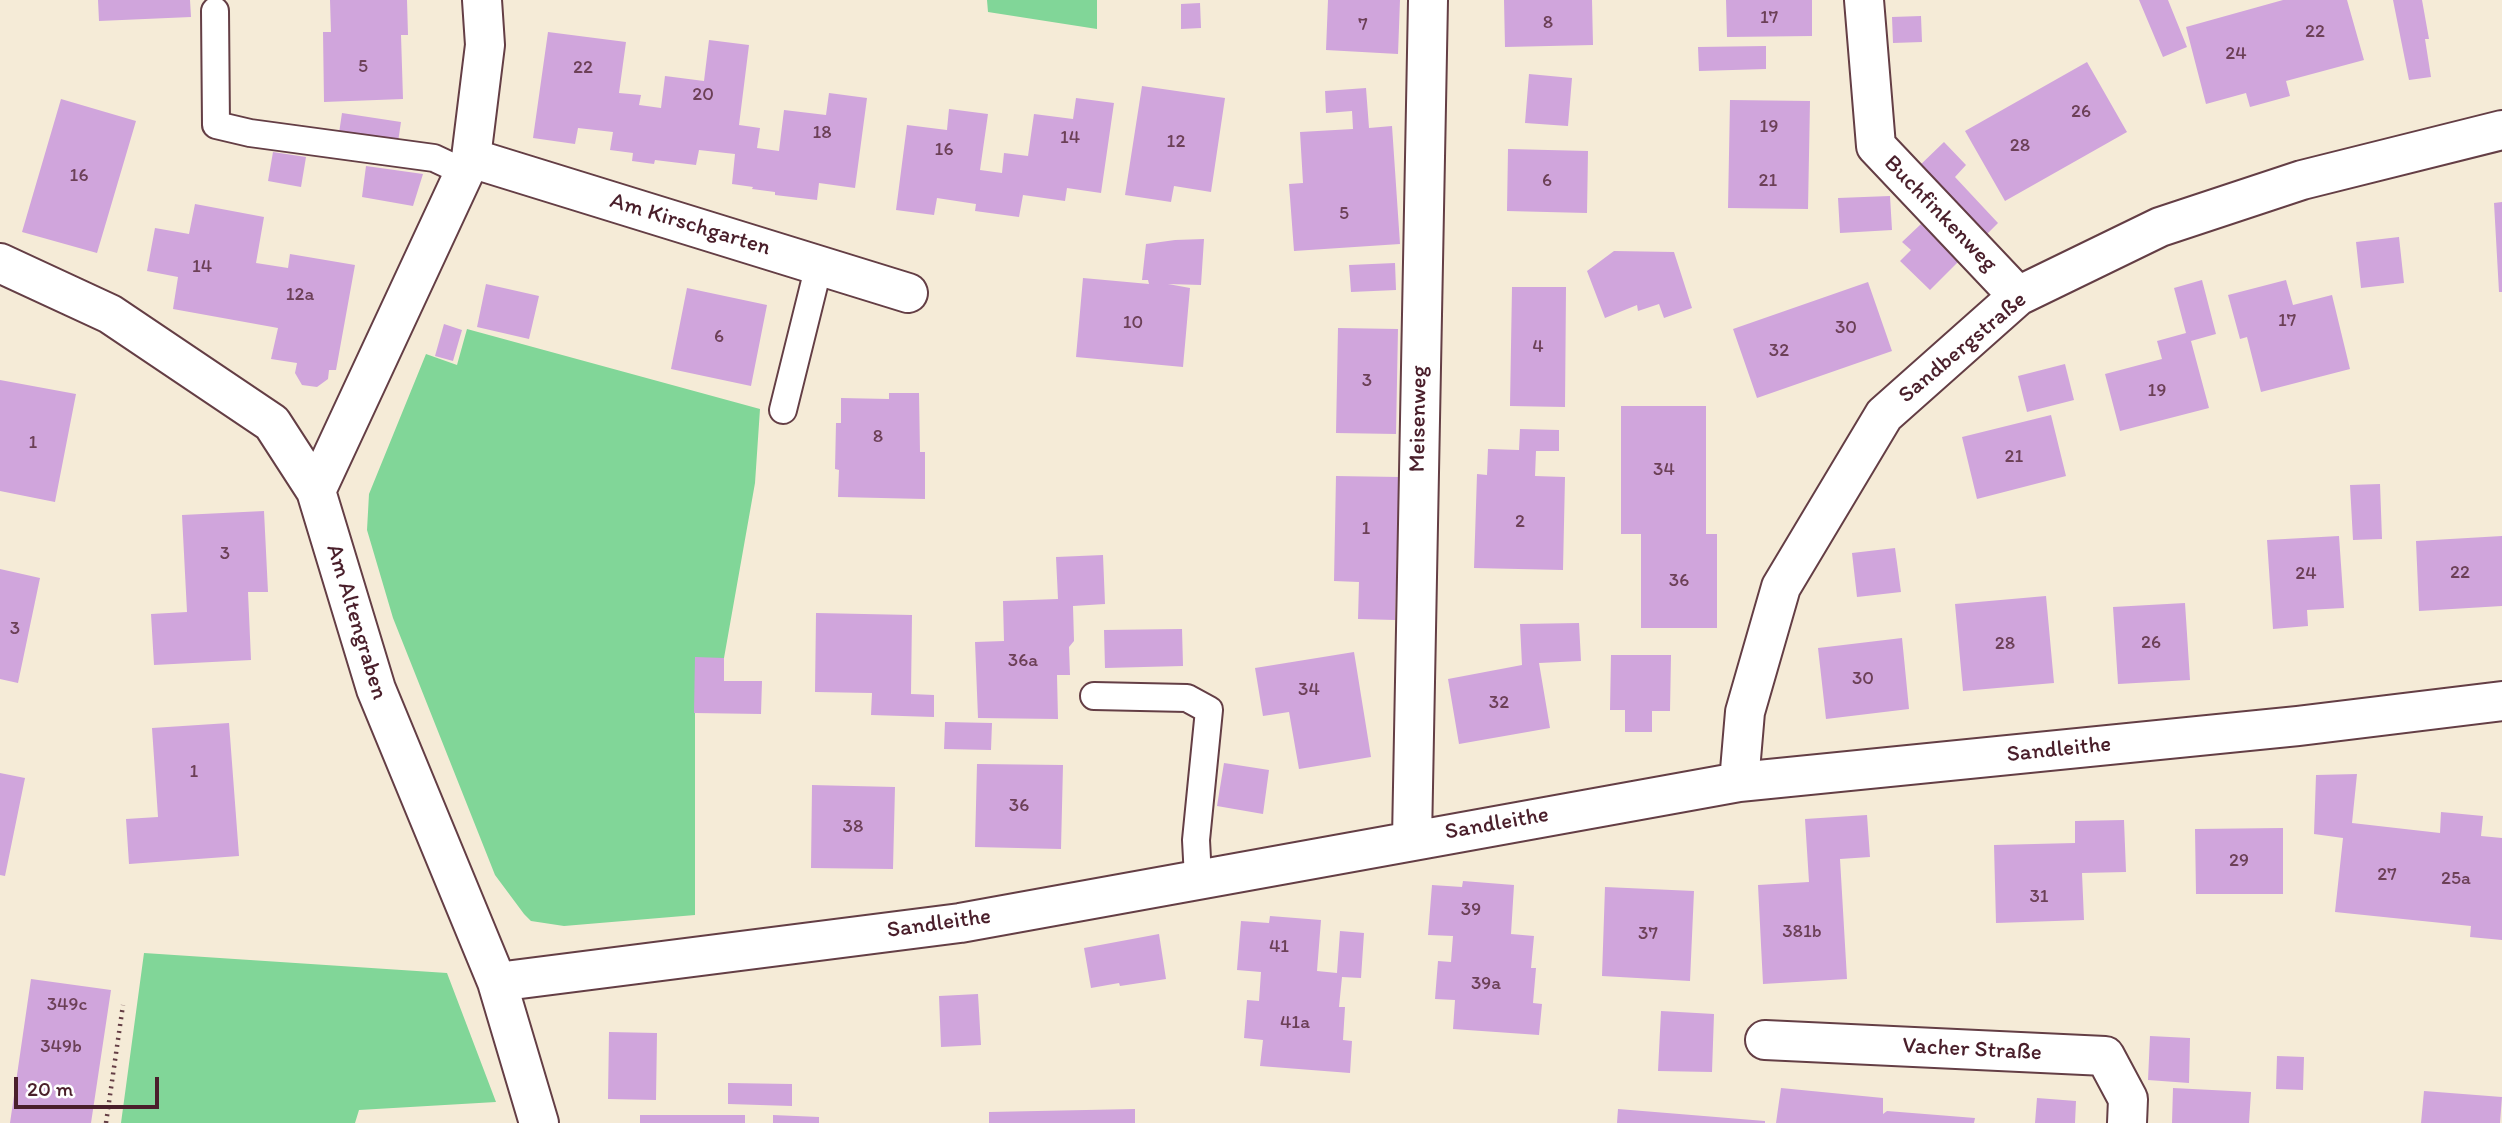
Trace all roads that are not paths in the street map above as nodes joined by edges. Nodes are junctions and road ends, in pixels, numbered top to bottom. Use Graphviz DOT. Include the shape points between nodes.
graph roads {
  1 [pos="482,0"];
  2 [pos="1428,0"];
  3 [pos="1864,0"];
  4 [pos="215,11"];
  5 [pos="2502,130"];
  6 [pos="467,165"];
  7 [pos="0,263"];
  8 [pos="819,265"];
  9 [pos="908,293"];
  10 [pos="2018,296"];
  11 [pos="783,410"];
  12 [pos="316,491"];
  13 [pos="1094,696"];
  14 [pos="2502,701"];
  15 [pos="1739,782"];
  16 [pos="1412,839"];
  17 [pos="1198,878"];
  18 [pos="497,982"];
  19 [pos="1765,1040"];
  20 [pos="539,1123"];
  21 [pos="2127,1123"];
  1 -- 6 [label="street" via="485,45"];
  2 -- 16 [label="street, Meisenweg"];
  3 -- 10 [label="street, Buchfinkenweg" via="1876,146"];
  4 -- 6 [label="lane" via="216,125"];
  5 -- 10 [label="street, Sandbergstraße" via="2302,180 2160,228"];
  6 -- 8 [label="street, Am Kirschgarten"];
  6 -- 12 [label="street"];
  7 -- 12 [label="street, Am Altengraben" via="110,314 272,424"];
  8 -- 9 [label="street, Am Kirschgarten"];
  8 -- 11 [label="lane"];
  10 -- 15 [label="street, Sandbergstraße" via="1884,415 1780,587 1745,712"];
  12 -- 18 [label="street, Am Altengraben" via="376,689"];
  13 -- 17 [label="lane" via="1186,698 1209,710 1196,840"];
  14 -- 15 [label="street, Sandleithe"];
  15 -- 16 [label="street, Sandleithe"];
  16 -- 17 [label="street, Sandleithe"];
  17 -- 18 [label="street, Sandleithe" via="960,922"];
  18 -- 20 [label="street, Am Altengraben"];
  19 -- 21 [label="street, Vacher Straße" via="2105,1056 2128,1099"];
}
